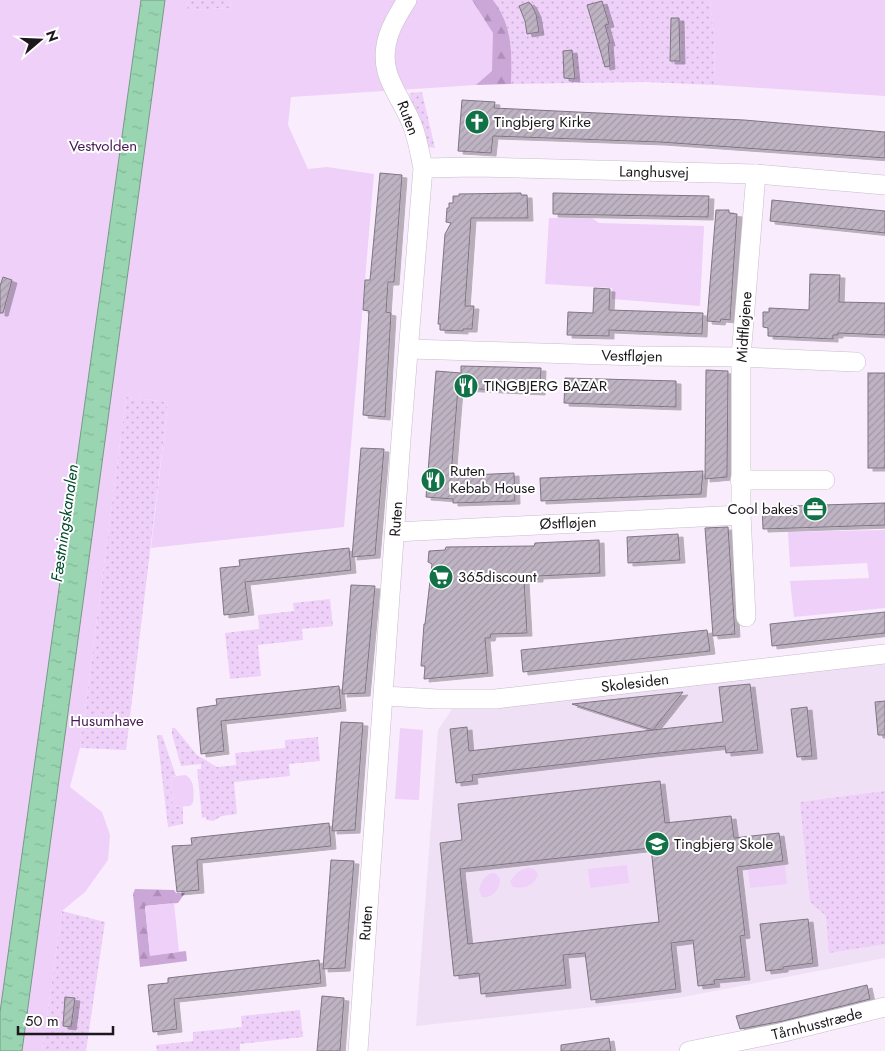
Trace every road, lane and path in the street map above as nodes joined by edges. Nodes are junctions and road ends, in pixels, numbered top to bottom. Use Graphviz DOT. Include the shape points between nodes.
graph roads {
  1 [pos="408,0"];
  2 [pos="423,168"];
  3 [pos="756,174"];
  4 [pos="885,185"];
  5 [pos="409,348"];
  6 [pos="741,357"];
  7 [pos="856,362"];
  8 [pos="740,480"];
  9 [pos="825,480"];
  10 [pos="741,515"];
  11 [pos="395,532"];
  12 [pos="746,617"];
  13 [pos="885,654"];
  14 [pos="384,696"];
  15 [pos="885,1007"];
  16 [pos="781,1042"];
  17 [pos="358,1051"];
  18 [pos="689,1051"];
  1 -- 2 [label="street, Ruten" via="394,20 386,40 387,72 413,127"];
  2 -- 3 [label="street, Langhusvej"];
  2 -- 5 [label="street, Ruten"];
  3 -- 4 [label="street, Langhusvej"];
  3 -- 6 [label="street, Midtfløjene"];
  5 -- 6 [label="street, Vestfløjen"];
  5 -- 11 [label="street, Ruten"];
  6 -- 7 [label="street, Vestfløjen"];
  6 -- 8 [label="street, Midtfløjene"];
  8 -- 9 [label="street"];
  8 -- 10 [label="street, Midtfløjene"];
  10 -- 11 [label="street, Østfløjen"];
  10 -- 12 [label="street, Midtfløjene"];
  11 -- 14 [label="street, Ruten"];
  13 -- 14 [label="street, Skolesiden" via="495,699"];
  14 -- 17 [label="street, Ruten"];
  15 -- 16 [label="street, Tårnhusstræde"];
  16 -- 18 [label="street, Tårnhusstræde"];
}
